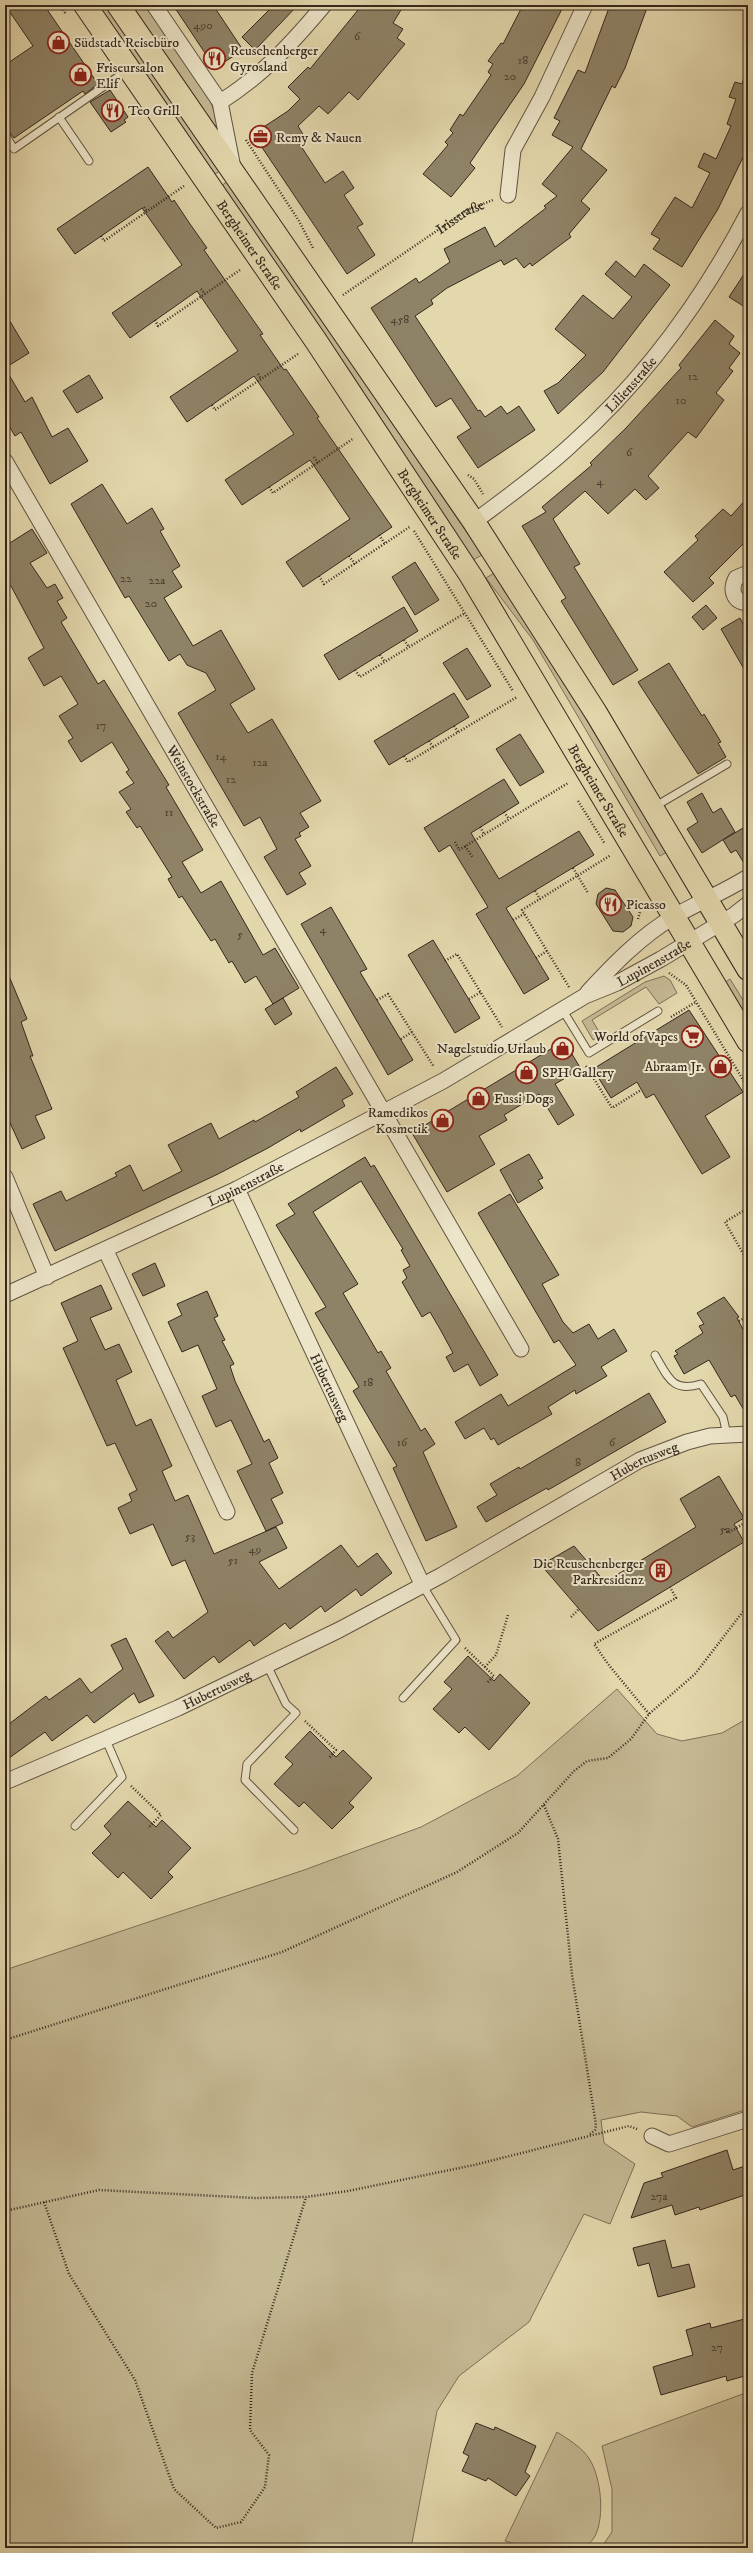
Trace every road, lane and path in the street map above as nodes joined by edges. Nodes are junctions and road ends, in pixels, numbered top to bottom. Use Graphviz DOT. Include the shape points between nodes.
graph roads {
  1 [pos="59,5"];
  2 [pos="85,5"];
  3 [pos="118,5"];
  4 [pos="154,5"];
  5 [pos="324,5"];
  6 [pos="585,5"];
  7 [pos="67,16"];
  8 [pos="129,69"];
  9 [pos="220,102"];
  10 [pos="59,117"];
  11 [pos="5,134"];
  12 [pos="89,161"];
  13 [pos="234,171"];
  14 [pos="180,180"];
  15 [pos="184,186"];
  16 [pos="188,192"];
  17 [pos="508,195"];
  18 [pos="144,207"];
  19 [pos="147,211"];
  20 [pos="748,213"];
  21 [pos="101,236"];
  22 [pos="236,264"];
  23 [pos="240,270"];
  24 [pos="245,276"];
  25 [pos="201,288"];
  26 [pos="205,294"];
  27 [pos="343,295"];
  28 [pos="155,320"];
  29 [pos="293,347"];
  30 [pos="298,354"];
  31 [pos="302,360"];
  32 [pos="258,374"];
  33 [pos="261,379"];
  34 [pos="212,405"];
  35 [pos="349,432"];
  36 [pos="354,438"];
  37 [pos="358,445"];
  38 [pos="314,457"];
  39 [pos="5,461"];
  40 [pos="318,463"];
  41 [pos="269,487"];
  42 [pos="408,520"];
  43 [pos="474,522"];
  44 [pos="411,526"];
  45 [pos="379,535"];
  46 [pos="385,544"];
  47 [pos="349,556"];
  48 [pos="355,564"];
  49 [pos="748,573"];
  50 [pos="319,576"];
  51 [pos="748,603"];
  52 [pos="465,613"];
  53 [pos="404,640"];
  54 [pos="408,647"];
  55 [pos="380,655"];
  56 [pos="385,662"];
  57 [pos="355,670"];
  58 [pos="516,696"];
  59 [pos="521,703"];
  60 [pos="454,726"];
  61 [pos="458,732"];
  62 [pos="429,741"];
  63 [pos="433,747"];
  64 [pos="404,756"];
  65 [pos="727,764"];
  66 [pos="564,777"];
  67 [pos="568,783"];
  68 [pos="572,790"];
  69 [pos="576,796"];
  70 [pos="652,808"];
  71 [pos="504,812"];
  72 [pos="509,819"];
  73 [pos="480,827"];
  74 [pos="484,834"];
  75 [pos="455,842"];
  76 [pos="465,846"];
  77 [pos="611,855"];
  78 [pos="473,858"];
  79 [pos="615,860"];
  80 [pos="573,868"];
  81 [pos="577,876"];
  82 [pos="748,877"];
  83 [pos="535,891"];
  84 [pos="588,893"];
  85 [pos="540,899"];
  86 [pos="706,900"];
  87 [pos="642,903"];
  88 [pos="748,904"];
  89 [pos="524,914"];
  90 [pos="673,917"];
  91 [pos="513,920"];
  92 [pos="720,923"];
  93 [pos="647,935"];
  94 [pos="688,942"];
  95 [pos="547,952"];
  96 [pos="536,958"];
  97 [pos="661,959"];
  98 [pos="445,961"];
  99 [pos="748,968"];
  100 [pos="480,992"];
  101 [pos="581,998"];
  102 [pos="469,999"];
  103 [pos="377,1000"];
  104 [pos="562,1009"];
  105 [pos="658,1011"];
  106 [pos="675,1012"];
  107 [pos="678,1017"];
  108 [pos="412,1032"];
  109 [pos="401,1039"];
  110 [pos="511,1041"];
  111 [pos="748,1041"];
  112 [pos="588,1053"];
  113 [pos="443,1081"];
  114 [pos="748,1088"];
  115 [pos="641,1090"];
  116 [pos="382,1112"];
  117 [pos="5,1177"];
  118 [pos="237,1189"];
  119 [pos="748,1208"];
  120 [pos="106,1251"];
  121 [pos="748,1262"];
  122 [pos="47,1277"];
  123 [pos="5,1295"];
  124 [pos="748,1316"];
  125 [pos="739,1321"];
  126 [pos="521,1349"];
  127 [pos="655,1355"];
  128 [pos="748,1434"];
  129 [pos="727,1435"];
  130 [pos="226,1512"];
  131 [pos="748,1521"];
  132 [pos="725,1529"];
  133 [pos="423,1586"];
  134 [pos="670,1587"];
  135 [pos="748,1605"];
  136 [pos="579,1609"];
  137 [pos="508,1615"];
  138 [pos="571,1617"];
  139 [pos="456,1640"];
  140 [pos="267,1665"];
  141 [pos="485,1667"];
  142 [pos="487,1683"];
  143 [pos="403,1698"];
  144 [pos="296,1713"];
  145 [pos="649,1714"];
  146 [pos="106,1740"];
  147 [pos="329,1758"];
  148 [pos="122,1777"];
  149 [pos="5,1782"];
  150 [pos="544,1805"];
  151 [pos="75,1826"];
  152 [pos="148,1828"];
  153 [pos="294,1830"];
  154 [pos="5,2040"];
  155 [pos="748,2120"];
  156 [pos="652,2136"];
  157 [pos="584,2138"];
  158 [pos="306,2197"];
  159 [pos="44,2202"];
  160 [pos="5,2211"];
  1 -- 7 [label="path"];
  2 -- 8 [label="main road, Bergheimer Straße"];
  3 -- 13 [label="main road, Bergheimer Straße"];
  4 -- 9 [label="street, Bergheimer Straße"];
  5 -- 9 [label="street" via="262,72"];
  6 -- 17 [label="street" via="542,97 513,150"];
  8 -- 10 [label="lane"];
  8 -- 90 [label="main road, Bergheimer Straße" via="316,341 467,570"];
  9 -- 13 [label="street, Bergheimer Straße"];
  10 -- 11 [label="lane" via="14,149"];
  10 -- 12 [label="lane"];
  13 -- 43 [label="main road, Bergheimer Straße"];
  14 -- 15 [label="path"];
  15 -- 16 [label="path"];
  15 -- 19 [label="path"];
  17 -- 27 [label="path, Irisstraße" via="467,210"];
  18 -- 19 [label="path"];
  19 -- 21 [label="path" via="104,241"];
  20 -- 43 [label="street, Lilienstraße" via="689,311 638,377 572,445"];
  22 -- 23 [label="path"];
  23 -- 24 [label="path"];
  23 -- 26 [label="path"];
  25 -- 26 [label="path"];
  26 -- 28 [label="path" via="158,326"];
  29 -- 30 [label="path"];
  30 -- 31 [label="path"];
  30 -- 33 [label="path"];
  32 -- 33 [label="path"];
  33 -- 34 [label="path" via="215,410"];
  35 -- 36 [label="path"];
  36 -- 37 [label="path"];
  36 -- 40 [label="path"];
  38 -- 40 [label="path"];
  39 -- 116 [label="street, Weinstockstraße"];
  40 -- 41 [label="path" via="273,493"];
  42 -- 44 [label="path"];
  43 -- 70 [label="main road, Bergheimer Straße" via="596,713"];
  44 -- 46 [label="path"];
  44 -- 52 [label="path"];
  45 -- 46 [label="path"];
  46 -- 48 [label="path"];
  47 -- 48 [label="path"];
  48 -- 50 [label="path" via="324,584"];
  49 -- 51 [label="street" via="736,578 732,585 737,599"];
  52 -- 54 [label="path"];
  52 -- 58 [label="path"];
  53 -- 54 [label="path"];
  54 -- 56 [label="path"];
  55 -- 56 [label="path"];
  56 -- 57 [label="path" via="360,677"];
  58 -- 59 [label="path"];
  58 -- 61 [label="path"];
  60 -- 61 [label="path"];
  61 -- 63 [label="path"];
  62 -- 63 [label="path"];
  63 -- 64 [label="path" via="408,762"];
  65 -- 70 [label="lane"];
  66 -- 67 [label="path"];
  67 -- 68 [label="path"];
  67 -- 72 [label="path"];
  69 -- 77 [label="path"];
  70 -- 86 [label="main road, Bergheimer Straße"];
  71 -- 72 [label="path"];
  72 -- 74 [label="path"];
  73 -- 74 [label="path"];
  74 -- 76 [label="path"];
  75 -- 76 [label="path" via="459,850"];
  76 -- 78 [label="path"];
  77 -- 79 [label="path"];
  77 -- 81 [label="path"];
  80 -- 81 [label="path"];
  81 -- 84 [label="path"];
  81 -- 85 [label="path"];
  82 -- 86 [label="street, Lupinenstraße"];
  83 -- 85 [label="path"];
  85 -- 89 [label="path" via="522,910"];
  86 -- 90 [label="street, Lupinenstraße"];
  86 -- 92 [label="main road, Bergheimer Straße"];
  87 -- 93 [label="path" via="638,921"];
  88 -- 92 [label="street, Lupinenstraße"];
  89 -- 91 [label="path"];
  89 -- 95 [label="path"];
  90 -- 93 [label="street, Lupinenstraße"];
  90 -- 94 [label="main road, Bergheimer Straße"];
  92 -- 94 [label="street, Lupinenstraße"];
  92 -- 99 [label="main road, Bergheimer Straße"];
  93 -- 101 [label="street, Lupinenstraße" via="618,959"];
  94 -- 97 [label="street, Lupinenstraße"];
  94 -- 111 [label="main road, Bergheimer Straße"];
  95 -- 96 [label="path"];
  95 -- 101 [label="path"];
  97 -- 101 [label="street, Lupinenstraße" via="617,983"];
  97 -- 114 [label="path" via="671,976 686,985"];
  98 -- 100 [label="path" via="457,954"];
  100 -- 102 [label="path"];
  100 -- 110 [label="path"];
  101 -- 104 [label="street, Lupinenstraße"];
  103 -- 108 [label="path" via="388,994"];
  104 -- 110 [label="street, Lupinenstraße"];
  104 -- 112 [label="lane"];
  105 -- 112 [label="lane"];
  106 -- 107 [label="path"];
  108 -- 109 [label="path"];
  108 -- 113 [label="path"];
  110 -- 113 [label="street, Lupinenstraße"];
  112 -- 115 [label="path" via="586,1067 612,1108"];
  113 -- 116 [label="street, Lupinenstraße"];
  116 -- 118 [label="street, Lupinenstraße"];
  116 -- 126 [label="street"];
  117 -- 122 [label="street"];
  118 -- 120 [label="street, Lupinenstraße"];
  118 -- 133 [label="street, Hubertusweg"];
  119 -- 121 [label="path" via="725,1222"];
  120 -- 122 [label="street, Lupinenstraße"];
  120 -- 130 [label="street"];
  122 -- 123 [label="street, Lupinenstraße"];
  124 -- 125 [label="path"];
  127 -- 129 [label="lane" via="673,1383 685,1388 701,1384 723,1417"];
  128 -- 129 [label="street, Hubertusweg"];
  129 -- 133 [label="street, Hubertusweg" via="687,1442 640,1460"];
  131 -- 132 [label="path" via="728,1533"];
  133 -- 139 [label="lane"];
  133 -- 140 [label="street, Hubertusweg"];
  134 -- 145 [label="path" via="676,1598 594,1644"];
  135 -- 145 [label="path" via="695,1674"];
  136 -- 138 [label="path"];
  137 -- 141 [label="path" via="496,1656"];
  139 -- 141 [label="path"];
  139 -- 143 [label="lane"];
  140 -- 144 [label="lane" via="286,1704"];
  140 -- 146 [label="street, Hubertusweg"];
  141 -- 142 [label="path" via="494,1676"];
  144 -- 147 [label="path" via="336,1750"];
  144 -- 153 [label="lane" via="247,1764 244,1771 249,1786"];
  145 -- 150 [label="path" via="631,1739 608,1758 587,1761 574,1770"];
  146 -- 148 [label="lane"];
  146 -- 149 [label="street, Hubertusweg"];
  148 -- 151 [label="lane"];
  148 -- 152 [label="path" via="161,1815"];
  150 -- 154 [label="path" via="518,1833 457,1872 282,1952"];
  150 -- 157 [label="path" via="558,1839 572,1975 596,2125 595,2130"];
  155 -- 156 [label="street" via="669,2144"];
  156 -- 157 [label="path" via="629,2126"];
  157 -- 158 [label="path" via="397,2182"];
  158 -- 159 [label="path" via="255,2198 99,2190"];
  158 -- 159 [label="path" via="252,2373 250,2430 269,2455 265,2487 241,2522 216,2528 174,2489 135,2380 69,2274"];
  159 -- 160 [label="path"];
}
